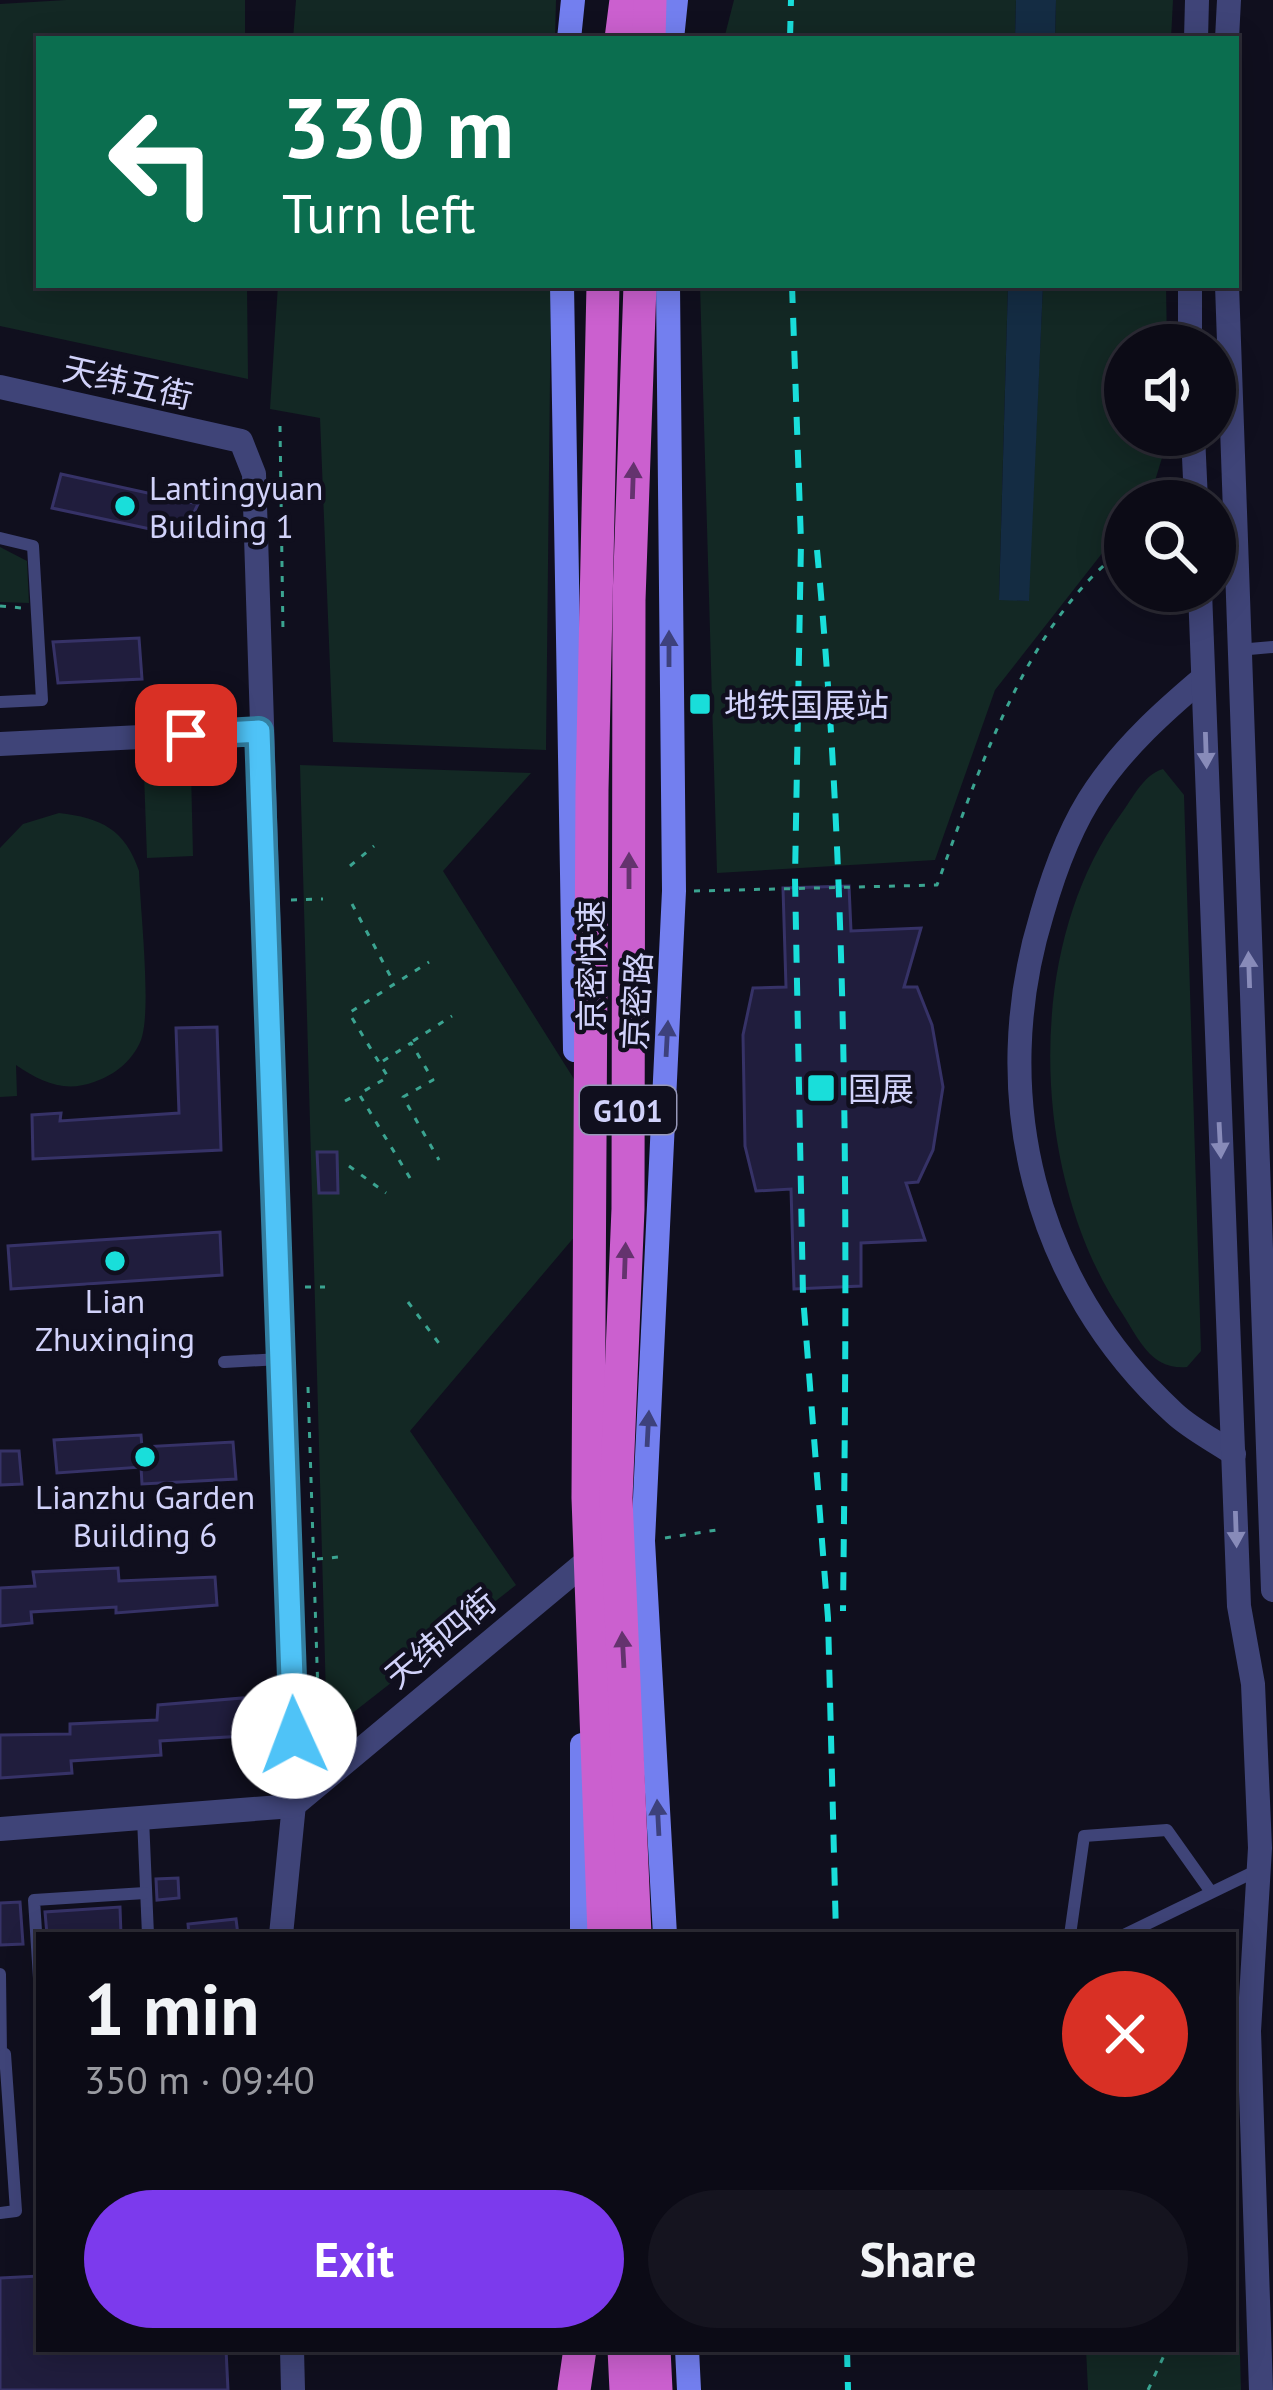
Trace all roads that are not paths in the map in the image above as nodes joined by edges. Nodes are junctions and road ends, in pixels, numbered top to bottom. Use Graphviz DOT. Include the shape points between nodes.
graph roads {
  1 [pos="573,0"];
  2 [pos="626,0"];
  3 [pos="650,0"];
  4 [pos="676,0"];
  5 [pos="1197,0"];
  6 [pos="1229,0"];
  7 [pos="569,36"];
  8 [pos="621,36"];
  9 [pos="650,36"];
  10 [pos="672,36"];
  11 [pos="1196,36"];
  12 [pos="1228,36"];
  13 [pos="562,288"];
  14 [pos="603,288"];
  15 [pos="640,288"];
  16 [pos="668,288"];
  17 [pos="1190,288"];
  18 [pos="1227,288"];
  19 [pos="1190,324"];
  20 [pos="0,387"];
  21 [pos="0,538"];
  22 [pos="1200,612"];
  23 [pos="1273,647"];
  24 [pos="1238,650"];
  25 [pos="1203,678"];
  26 [pos="0,702"];
  27 [pos="259,731"];
  28 [pos="0,744"];
  29 [pos="280,1360"];
  30 [pos="224,1362"];
  31 [pos="1234,1454"];
  32 [pos="581,1566"];
  33 [pos="1273,1590"];
  34 [pos="293,1806"];
  35 [pos="143,1817"];
  36 [pos="0,1829"];
  37 [pos="1259,1869"];
  38 [pos="1211,1892"];
  39 [pos="145,1893"];
  40 [pos="36,1932"];
  41 [pos="148,1932"];
  42 [pos="279,1932"];
  43 [pos="582,1932"];
  44 [pos="604,1932"];
  45 [pos="635,1932"];
  46 [pos="664,1932"];
  47 [pos="1070,1932"];
  48 [pos="1130,1932"];
  49 [pos="0,1974"];
  50 [pos="2,2054"];
  51 [pos="0,2213"];
  52 [pos="292,2352"];
  53 [pos="580,2352"];
  54 [pos="610,2352"];
  55 [pos="624,2352"];
  56 [pos="654,2352"];
  57 [pos="687,2352"];
  58 [pos="293,2390"];
  59 [pos="574,2390"];
  60 [pos="614,2390"];
  61 [pos="626,2390"];
  62 [pos="656,2390"];
  63 [pos="689,2390"];
  64 [pos="1261,2390"];
  1 -- 7 [label="main road"];
  2 -- 8 [label="highway"];
  3 -- 9 [label="highway"];
  4 -- 10 [label="main road"];
  5 -- 11 [label="street"];
  6 -- 12 [label="street"];
  13 -- 32 [label="main road, 京密路 / G101"];
  14 -- 44 [label="highway, 京密快速 / G101" via="588,1498"];
  45 -- 15 [label="highway, 京密快速 / G101, one-way" via="616,1498 628,1209 629,600"];
  46 -- 16 [label="main road, 京密路 / G101, one-way" via="643,1541 674,891"];
  17 -- 19 [label="street"];
  18 -- 24 [label="street"];
  20 -- 27 [label="street, 天纬五街" via="241,442 254,474"];
  21 -- 26 [label="lane" via="33,545 42,700"];
  22 -- 25 [label="street"];
  23 -- 24 [label="lane"];
  33 -- 24 [label="street, one-way"];
  25 -- 31 [label="street, one-way"];
  25 -- 31 [label="street" via="1094,790 1053,875 1017,1015 1016,1090 1038,1196 1082,1298 1176,1415"];
  27 -- 28 [label="street" via="44,733"];
  27 -- 29 [label="street"];
  29 -- 30 [label="lane"];
  29 -- 34 [label="street"];
  31 -- 37 [label="street, one-way"];
  32 -- 34 [label="street, 天纬四街"];
  32 -- 43 [label="main road, 京密路 / G101"];
  34 -- 35 [label="street"];
  34 -- 42 [label="street"];
  35 -- 36 [label="street"];
  35 -- 39 [label="lane"];
  37 -- 38 [label="lane"];
  37 -- 64 [label="street" via="1249,2031"];
  38 -- 47 [label="lane" via="1167,1830 1084,1836"];
  38 -- 48 [label="lane"];
  39 -- 40 [label="lane" via="34,1900"];
  39 -- 41 [label="lane"];
  49 -- 50 [label="lane"];
  50 -- 51 [label="lane" via="16,2211"];
  52 -- 58 [label="street"];
  53 -- 59 [label="highway"];
  54 -- 60 [label="main road"];
  55 -- 61 [label="highway"];
  56 -- 62 [label="highway"];
  57 -- 63 [label="main road"];
}
